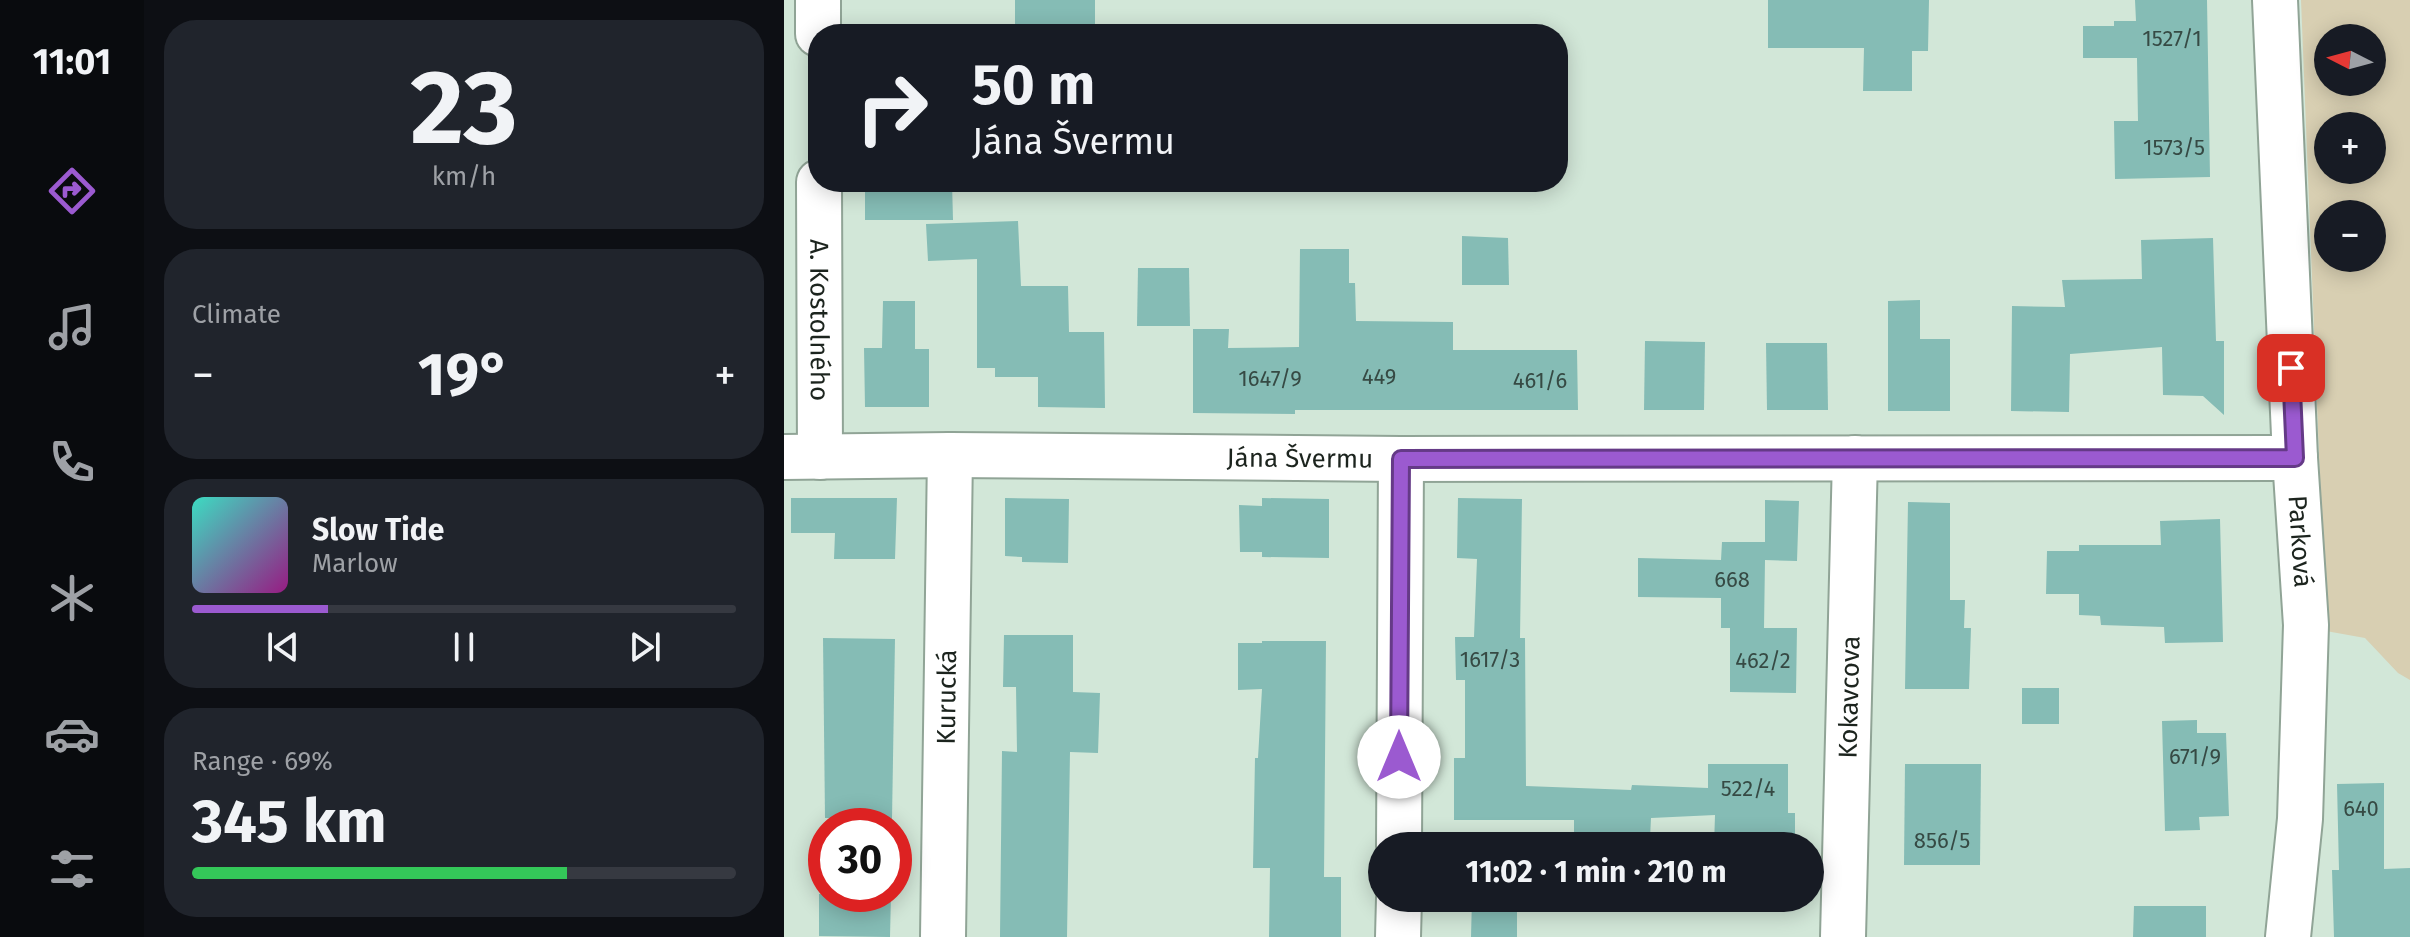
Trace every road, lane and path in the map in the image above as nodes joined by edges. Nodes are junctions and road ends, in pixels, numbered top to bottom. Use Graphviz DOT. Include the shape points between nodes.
graph roads {
  1 [pos="818,0"];
  2 [pos="2275,0"];
  3 [pos="818,24"];
  4 [pos="818,192"];
  5 [pos="950,455"];
  6 [pos="802,457"];
  7 [pos="1855,458"];
  8 [pos="2295,458"];
  9 [pos="1401,459"];
  10 [pos="1399,832"];
  11 [pos="1399,912"];
  12 [pos="943,937"];
  13 [pos="1398,937"];
  14 [pos="1843,937"];
  15 [pos="2288,937"];
  1 -- 3 [label="street"];
  2 -- 8 [label="street, Parková"];
  4 -- 6 [label="street, A. Kostolného"];
  5 -- 6 [label="street, Jána Švermu"];
  5 -- 9 [label="street, Jána Švermu"];
  5 -- 12 [label="street, Kurucká"];
  7 -- 8 [label="street, Jána Švermu"];
  7 -- 9 [label="street, Jána Švermu"];
  7 -- 14 [label="street, Kokavcova"];
  8 -- 15 [label="street, Parková" via="2306,625 2300,819"];
  9 -- 10 [label="street"];
  11 -- 13 [label="street"];
}
